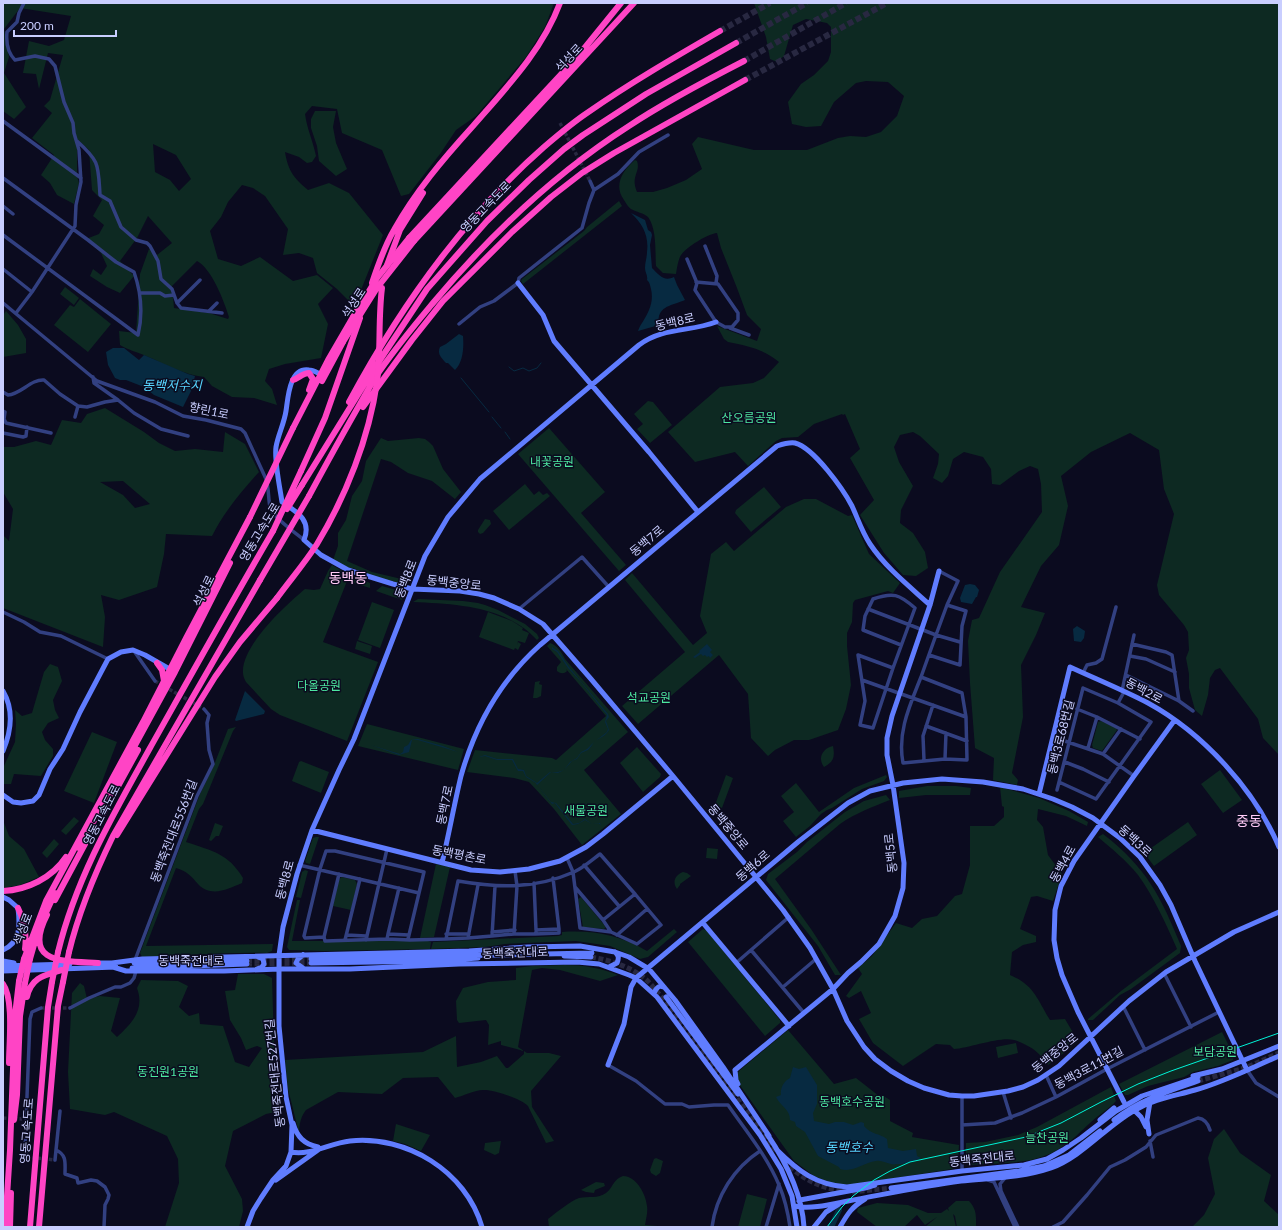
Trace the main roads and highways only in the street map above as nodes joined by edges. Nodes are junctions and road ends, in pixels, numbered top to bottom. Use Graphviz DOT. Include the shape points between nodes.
graph roads {
  1 [pos="560,3"];
  2 [pos="565,3"];
  3 [pos="621,3"];
  4 [pos="634,3"];
  5 [pos="720,31"];
  6 [pos="736,43"];
  7 [pos="744,61"];
  8 [pos="745,80"];
  9 [pos="412,240"];
  10 [pos="323,375"];
  11 [pos="293,380"];
  12 [pos="302,412"];
  13 [pos="294,431"];
  14 [pos="320,457"];
  15 [pos="326,464"];
  16 [pos="252,518"];
  17 [pos="273,531"];
  18 [pos="198,628"];
  19 [pos="157,662"];
  20 [pos="172,671"];
  21 [pos="164,682"];
  22 [pos="103,807"];
  23 [pos="84,832"];
  24 [pos="83,848"];
  25 [pos="100,862"];
  26 [pos="3,891"];
  27 [pos="18,908"];
  28 [pos="27,959"];
  29 [pos="98,963"];
  30 [pos="62,970"];
  31 [pos="22,982"];
  32 [pos="3,984"];
  33 [pos="12,1087"];
  34 [pos="12,1145"];
  35 [pos="5,1227"];
  36 [pos="10,1227"];
  37 [pos="30,1227"];
  38 [pos="39,1227"];
  1 -- 17 [label="highway, bridge" via="543,39 520,71 438,166 414,197 394,230 381,259 325,418"];
  2 -- 25 [label="highway, bridge" via="558,20 523,73 441,168 418,199 394,244 382,288 377,382 361,449 342,497 317,543 298,571 215,677"];
  3 -- 9 [label="highway" via="578,56"];
  4 -- 9 [label="highway, 석성로"];
  5 -- 14 [label="highway, 영동고속도로" via="586,113 529,160 500,188 424,279 362,379"];
  6 -- 14 [label="highway, 영동고속도로" via="646,94 583,135 502,205 427,289 376,365"];
  7 -- 15 [label="highway, 영동고속도로" via="629,126 538,193 498,231 446,286 415,324 376,377"];
  8 -- 15 [label="highway, 영동고속도로" via="582,173 512,232 443,301 362,409"];
  9 -- 10 [label="highway, 석성로, bridge" via="342,340"];
  10 -- 12 [label="highway"];
  10 -- 13 [label="highway, 석성로"];
  11 -- 12 [label="highway" via="306,373 313,379"];
  12 -- 13 [label="highway"];
  13 -- 16 [label="highway, 석성로"];
  14 -- 17 [label="highway, 영동고속도로, bridge"];
  15 -- 25 [label="highway, 영동고속도로, bridge" via="128,807"];
  16 -- 18 [label="highway, 석성로"];
  16 -- 20 [label="highway"];
  17 -- 37 [label="highway, 영동고속도로, bridge" via="110,821 79,887 62,935 48,1007"];
  18 -- 20 [label="highway, 석성로"];
  18 -- 24 [label="highway" via="181,670"];
  19 -- 21 [label="highway" via="162,670"];
  20 -- 21 [label="highway, 석성로"];
  20 -- 22 [label="highway, 석성로"];
  21 -- 23 [label="highway, 석성로"];
  22 -- 24 [label="highway"];
  22 -- 28 [label="highway, 석성로" via="49,904"];
  23 -- 26 [label="highway" via="62,863 44,878 23,889"];
  23 -- 28 [label="highway, 석성로" via="46,901"];
  24 -- 29 [label="highway" via="45,919 40,940 42,951 59,961"];
  25 -- 38 [label="highway, 영동고속도로, bridge" via="81,909 58,1006"];
  27 -- 28 [label="highway" via="24,918"];
  28 -- 31 [label="highway, 석성로, bridge"];
  30 -- 34 [label="highway" via="37,979 29,988 23,1024 19,1097"];
  31 -- 33 [label="highway, 석성로" via="15,1015"];
  31 -- 34 [label="highway, 석성로"];
  32 -- 33 [label="highway" via="10,1009 9,1066"];
  33 -- 35 [label="highway, 석성로"];
  34 -- 36 [label="highway, 석성로"];
}
